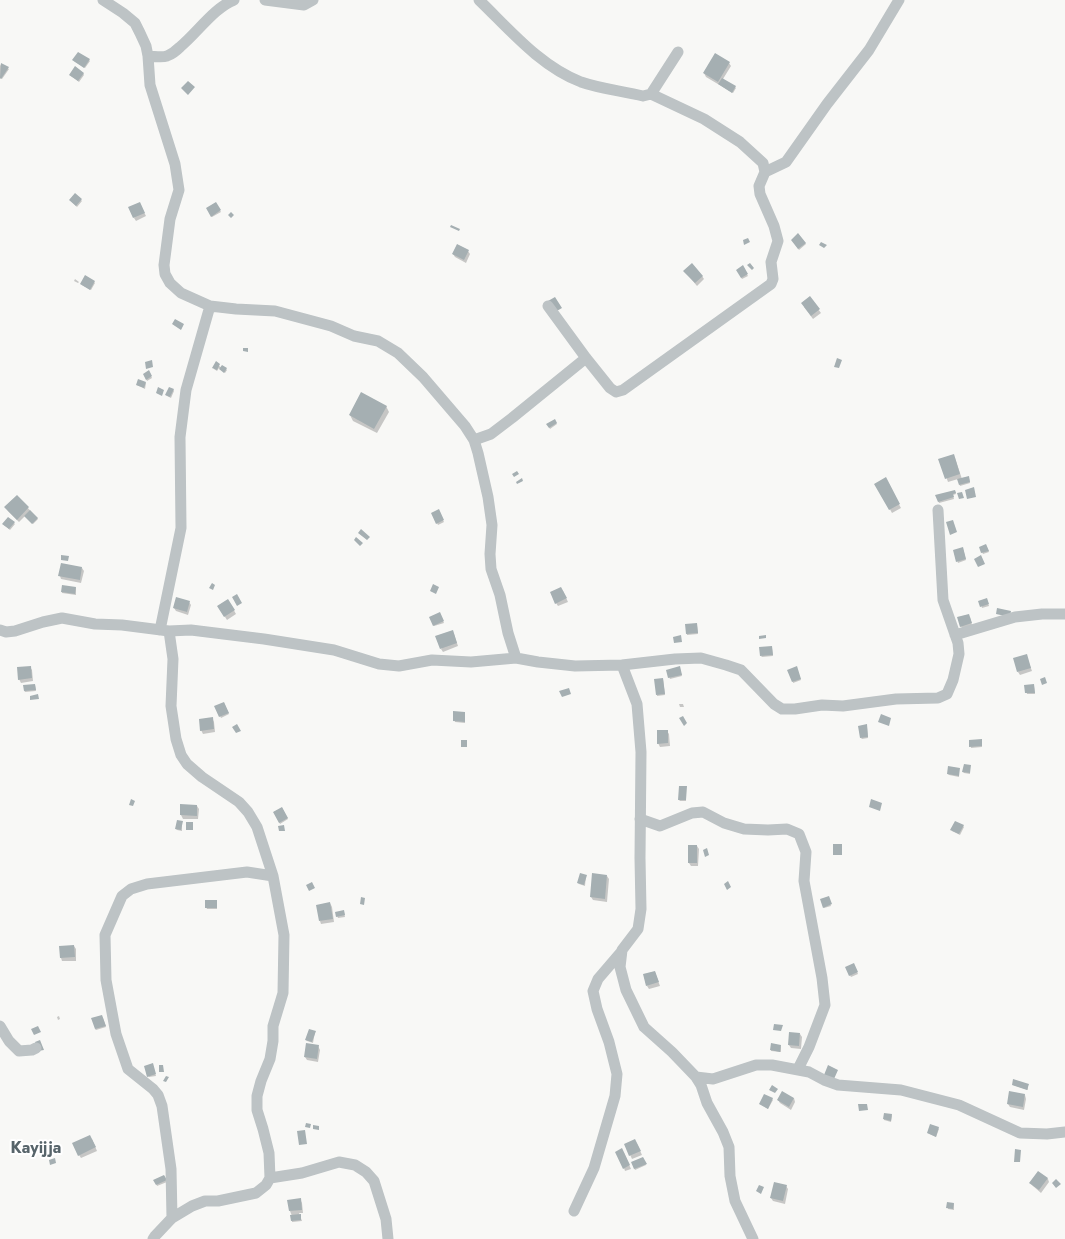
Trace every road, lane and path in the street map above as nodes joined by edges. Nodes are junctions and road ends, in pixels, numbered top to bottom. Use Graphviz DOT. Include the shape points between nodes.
graph roads {
  1 [pos="102,0"];
  2 [pos="234,0"];
  3 [pos="265,0"];
  4 [pos="313,0"];
  5 [pos="479,0"];
  6 [pos="899,0"];
  7 [pos="678,52"];
  8 [pos="148,56"];
  9 [pos="651,94"];
  10 [pos="765,172"];
  11 [pos="210,306"];
  12 [pos="548,306"];
  13 [pos="586,358"];
  14 [pos="474,440"];
  15 [pos="938,510"];
  16 [pos="1065,614"];
  17 [pos="0,630"];
  18 [pos="164,631"];
  19 [pos="955,635"];
  20 [pos="516,658"];
  21 [pos="622,665"];
  22 [pos="640,819"];
  23 [pos="273,876"];
  24 [pos="622,950"];
  25 [pos="0,1026"];
  26 [pos="36,1048"];
  27 [pos="798,1069"];
  28 [pos="696,1077"];
  29 [pos="1065,1132"];
  30 [pos="270,1178"];
  31 [pos="574,1211"];
  32 [pos="172,1218"];
  33 [pos="153,1239"];
  34 [pos="388,1239"];
  35 [pos="753,1239"];
  1 -- 8 [label="street" via="135,23"];
  2 -- 8 [label="street" via="216,12 172,53 164,57"];
  3 -- 4 [label="street" via="304,5"];
  5 -- 9 [label="street" via="539,58 580,82 643,96"];
  6 -- 10 [label="street" via="869,50 786,162"];
  7 -- 9 [label="street"];
  8 -- 11 [label="street" via="150,85 175,164 178,190 170,219 165,274 181,293"];
  9 -- 10 [label="street" via="704,119 740,142 763,163"];
  10 -- 13 [label="street" via="759,186 760,194 778,241 771,262 771,284 623,390 616,392 610,388"];
  11 -- 14 [label="street" via="275,311 378,341 398,353 423,377"];
  11 -- 18 [label="street" via="186,390 180,437 181,528"];
  12 -- 13 [label="street"];
  13 -- 14 [label="street" via="491,434"];
  14 -- 20 [label="street" via="492,525 491,569"];
  15 -- 19 [label="street" via="943,600"];
  16 -- 19 [label="street" via="1015,617"];
  17 -- 18 [label="street" via="15,631 62,618"];
  18 -- 20 [label="street" via="191,630 264,639 334,650 379,664 399,666 432,660 471,662"];
  18 -- 23 [label="street" via="173,659 171,706 181,755 202,777 239,802 248,812 257,827"];
  19 -- 21 [label="street" via="959,654 953,680 947,694 938,698 782,709 741,670 701,658"];
  20 -- 21 [label="street" via="575,666"];
  21 -- 22 [label="street" via="637,704 641,752"];
  22 -- 24 [label="street" via="642,909 638,929"];
  22 -- 27 [label="street" via="660,826 692,813 703,812 724,823 744,829 787,829 799,834 806,852 804,881 825,1005"];
  23 -- 30 [label="street" via="284,935 283,993 273,1026 270,1059 261,1081 257,1110 269,1153"];
  23 -- 32 [label="street" via="247,872 147,884 131,889 122,896 105,935 106,980 116,1034 128,1068 158,1095 162,1106 171,1169"];
  24 -- 28 [label="street" via="620,967 626,990 644,1027"];
  24 -- 31 [label="street" via="598,979 593,991 617,1074 615,1096 594,1168"];
  25 -- 26 [label="street" via="19,1051"];
  27 -- 28 [label="street" via="756,1065 713,1079"];
  27 -- 29 [label="street" via="838,1085 901,1090 958,1105 1020,1132"];
  28 -- 35 [label="street" via="729,1147 730,1176 735,1201"];
  30 -- 32 [label="street" via="256,1193 218,1201 205,1201"];
  30 -- 34 [label="street" via="302,1173 340,1162 356,1165 374,1181 386,1219"];
  32 -- 33 [label="street"];
}
